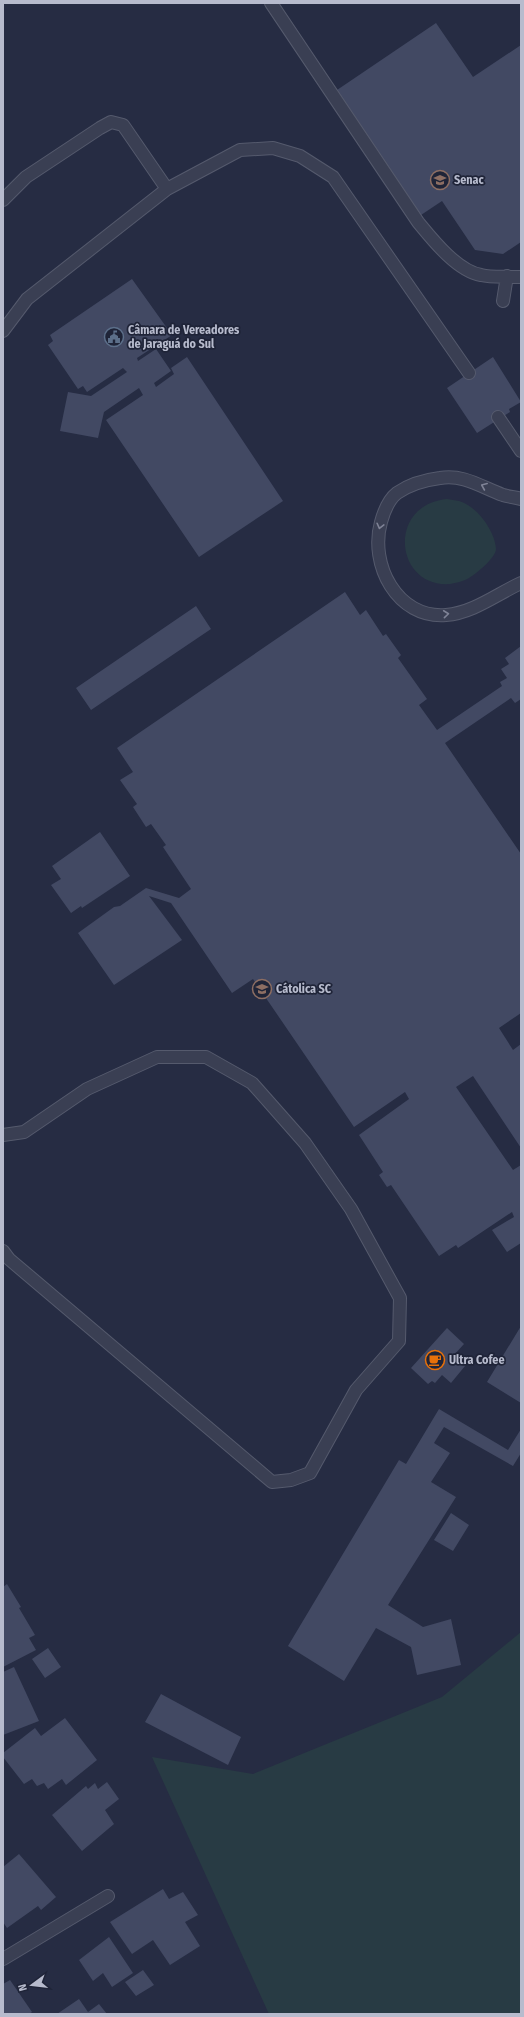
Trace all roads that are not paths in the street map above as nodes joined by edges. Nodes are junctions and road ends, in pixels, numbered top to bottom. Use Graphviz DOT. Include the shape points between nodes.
graph roads {
  1 [pos="271,3"];
  2 [pos="167,189"];
  3 [pos="3,200"];
  4 [pos="507,276"];
  5 [pos="521,277"];
  6 [pos="503,301"];
  7 [pos="3,331"];
  8 [pos="469,373"];
  9 [pos="498,417"];
  10 [pos="521,451"];
  11 [pos="521,499"];
  12 [pos="521,583"];
  13 [pos="3,1135"];
  14 [pos="3,1251"];
  15 [pos="108,1896"];
  16 [pos="3,1959"];
  1 -- 4 [label="street" via="418,222 436,244 459,264 480,275"];
  2 -- 3 [label="street" via="123,125 111,122 26,177"];
  2 -- 7 [label="street" via="27,299"];
  2 -- 8 [label="street" via="240,150 273,148 300,156 334,178"];
  4 -- 5 [label="street"];
  4 -- 6 [label="street"];
  9 -- 10 [label="street"];
  11 -- 12 [label="street, one-way" via="462,478 417,482 396,494 384,509 378,532 379,559 388,584 408,606 426,615 446,615 468,610"];
  13 -- 14 [label="street" via="24,1132 87,1089 157,1057 206,1057 252,1083 306,1143 351,1209 400,1298 399,1341 356,1390 310,1473 291,1480 272,1482 9,1259"];
  15 -- 16 [label="street"];
}
